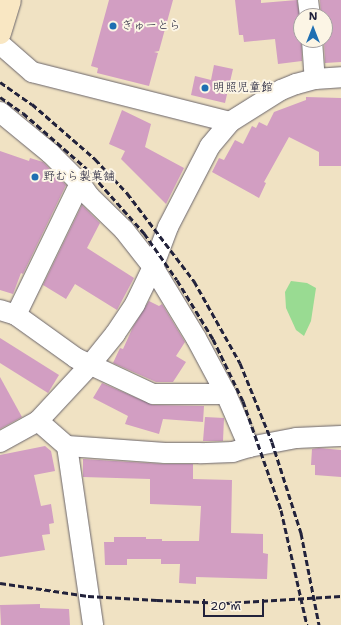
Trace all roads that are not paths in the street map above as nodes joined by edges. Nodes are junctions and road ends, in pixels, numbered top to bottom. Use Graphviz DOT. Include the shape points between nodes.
graph roads {
  1 [pos="10,0"];
  2 [pos="1,31"];
  3 [pos="313,48"];
  4 [pos="341,77"];
  5 [pos="315,79"];
  6 [pos="0,112"];
  7 [pos="230,122"];
  8 [pos="80,183"];
  9 [pos="153,267"];
  10 [pos="8,313"];
  11 [pos="90,365"];
  12 [pos="226,394"];
  13 [pos="38,421"];
  14 [pos="341,436"];
  15 [pos="0,442"];
  16 [pos="67,446"];
  17 [pos="249,447"];
  18 [pos="93,625"];
  1 -- 2 [label="main road"];
  2 -- 7 [label="street" via="32,72"];
  3 -- 5 [label="street"];
  4 -- 5 [label="street"];
  5 -- 7 [label="street" via="281,90"];
  6 -- 8 [label="street" via="50,153"];
  7 -- 9 [label="street" via="207,153 168,227"];
  8 -- 9 [label="street" via="89,196 124,230"];
  8 -- 10 [label="street"];
  9 -- 11 [label="street" via="135,304"];
  9 -- 12 [label="street"];
  10 -- 11 [label="street"];
  11 -- 12 [label="street" via="153,394"];
  11 -- 13 [label="street"];
  12 -- 17 [label="street"];
  13 -- 15 [label="street"];
  13 -- 16 [label="street"];
  14 -- 17 [label="street" via="296,438"];
  16 -- 17 [label="street" via="165,453 233,452"];
  16 -- 18 [label="street"];
}
